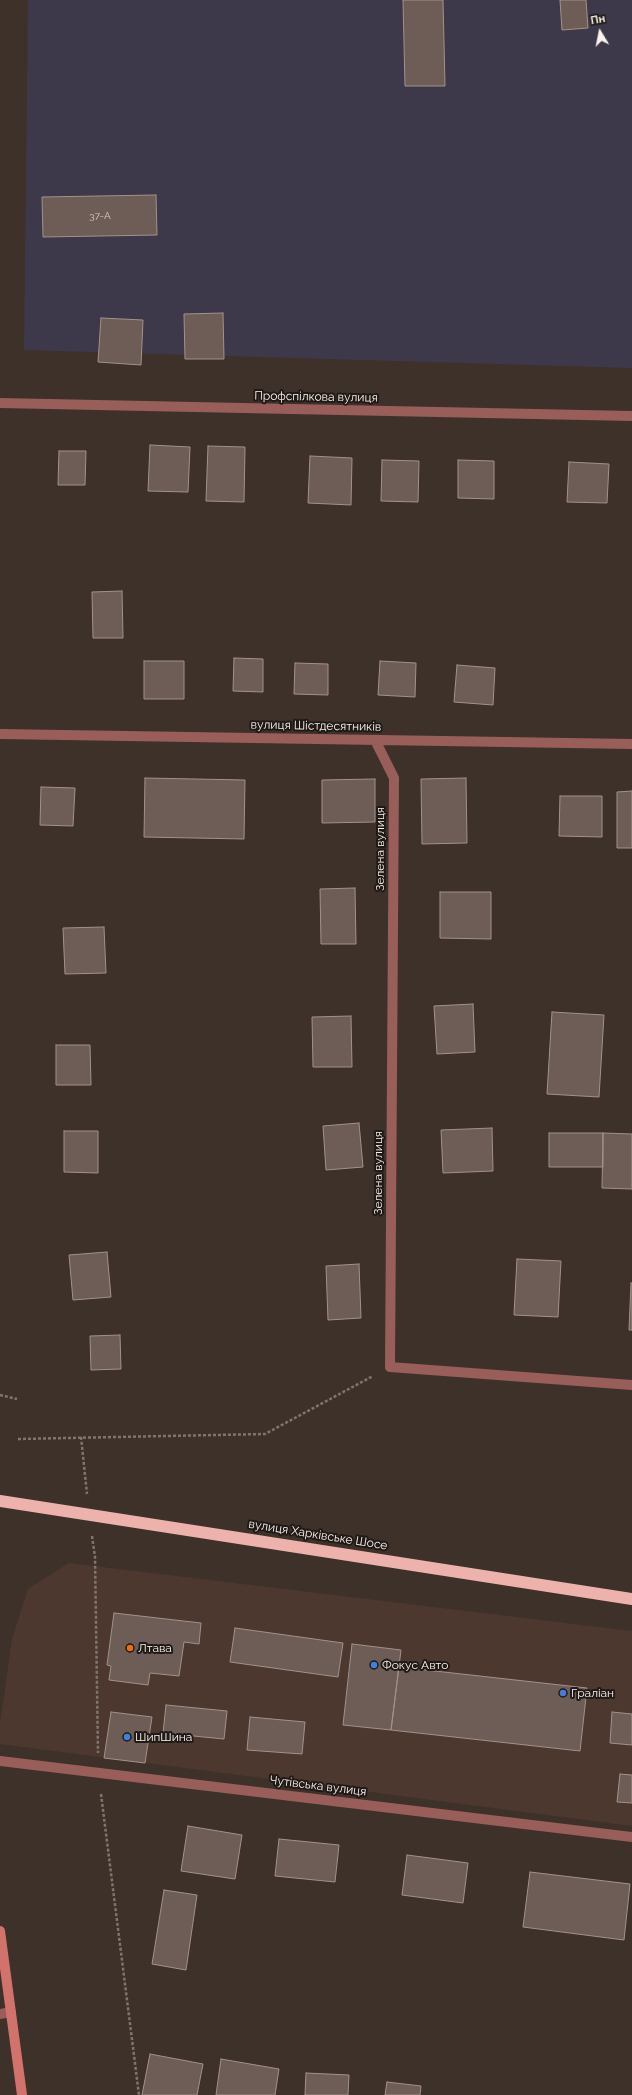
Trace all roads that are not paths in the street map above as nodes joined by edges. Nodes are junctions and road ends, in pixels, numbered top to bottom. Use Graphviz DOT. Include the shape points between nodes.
graph roads {
  1 [pos="0,403"];
  2 [pos="632,416"];
  3 [pos="0,734"];
  4 [pos="375,740"];
  5 [pos="632,744"];
  6 [pos="632,1385"];
  7 [pos="0,1501"];
  8 [pos="632,1599"];
  9 [pos="0,1761"];
  10 [pos="632,1837"];
  11 [pos="0,1931"];
  12 [pos="11,2012"];
  13 [pos="0,2014"];
  14 [pos="22,2095"];
  1 -- 2 [label="street, Профспілкова вулиця"];
  3 -- 4 [label="street, вулиця Шістдесятників"];
  4 -- 5 [label="street, вулиця Шістдесятників"];
  4 -- 6 [label="street, Зелена вулиця" via="394,778 390,1367"];
  7 -- 8 [label="highway, вулиця Харківське Шосе"];
  9 -- 10 [label="street, Чутівська вулиця"];
  11 -- 12 [label="main road"];
  12 -- 13 [label="street"];
  12 -- 14 [label="main road"];
}
